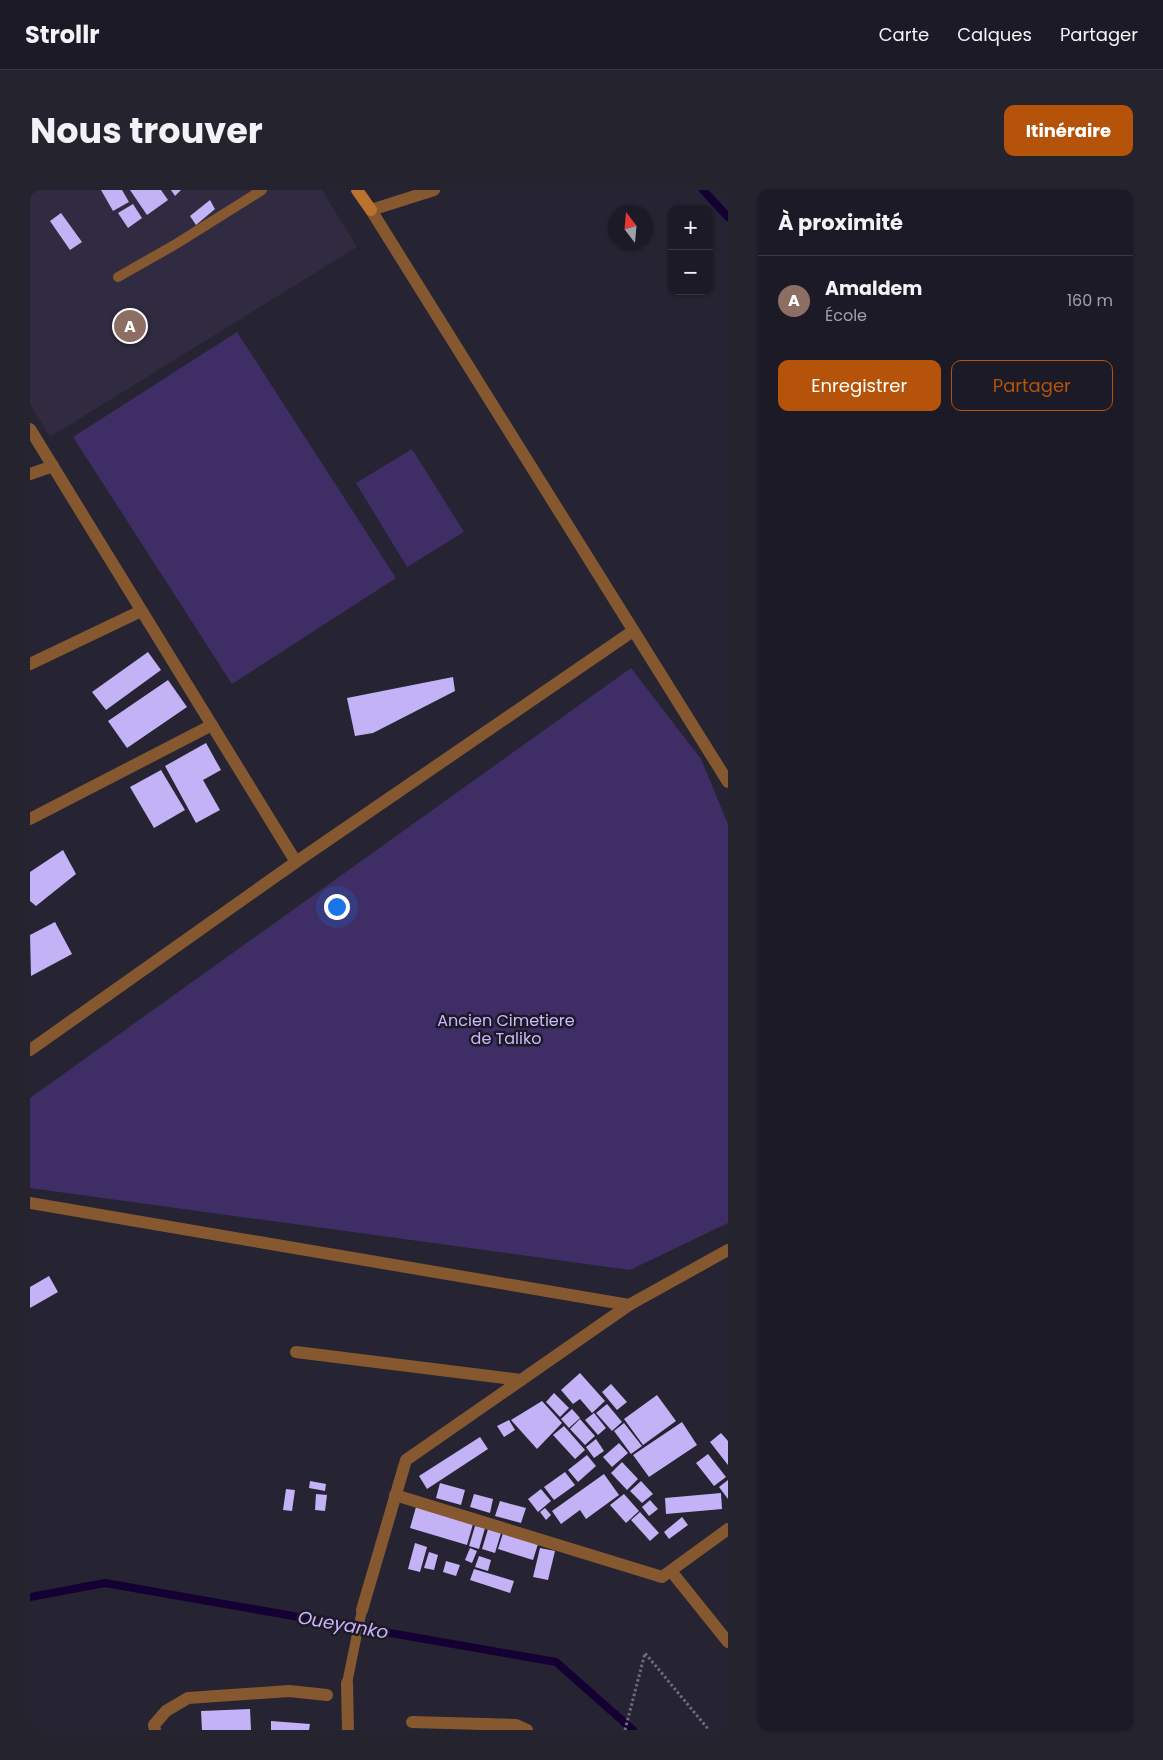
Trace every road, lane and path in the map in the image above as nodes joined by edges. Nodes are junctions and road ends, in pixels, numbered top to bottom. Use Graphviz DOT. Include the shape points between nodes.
graph roads {
  1 [pos="262,190"];
  2 [pos="357,190"];
  3 [pos="434,190"];
  4 [pos="371,210"];
  5 [pos="118,278"];
  6 [pos="30,429"];
  7 [pos="52,466"];
  8 [pos="30,474"];
  9 [pos="141,611"];
  10 [pos="633,631"];
  11 [pos="30,664"];
  12 [pos="212,725"];
  13 [pos="728,782"];
  14 [pos="30,818"];
  15 [pos="296,862"];
  16 [pos="30,1050"];
  17 [pos="30,1203"];
  18 [pos="728,1250"];
  19 [pos="629,1305"];
  20 [pos="296,1352"];
  21 [pos="521,1380"];
  22 [pos="395,1495"];
  23 [pos="728,1529"];
  24 [pos="672,1571"];
  25 [pos="362,1610"];
  26 [pos="728,1642"];
  27 [pos="347,1683"];
  28 [pos="327,1695"];
  29 [pos="412,1722"];
  30 [pos="155,1730"];
  31 [pos="348,1730"];
  32 [pos="527,1730"];
  33 [pos="625,1730"];
  34 [pos="709,1730"];
  1 -- 5 [label="lane"];
  2 -- 4 [label="street"];
  3 -- 4 [label="street"];
  4 -- 10 [label="street"];
  6 -- 7 [label="street"];
  7 -- 8 [label="street"];
  7 -- 9 [label="street"];
  9 -- 11 [label="street"];
  9 -- 12 [label="street"];
  10 -- 13 [label="street"];
  10 -- 15 [label="street"];
  12 -- 14 [label="street"];
  12 -- 15 [label="street"];
  15 -- 16 [label="street"];
  17 -- 19 [label="street"];
  18 -- 19 [label="street"];
  19 -- 21 [label="street"];
  20 -- 21 [label="street"];
  21 -- 22 [label="street" via="406,1460"];
  22 -- 24 [label="street" via="662,1577"];
  22 -- 25 [label="street"];
  23 -- 24 [label="street"];
  24 -- 26 [label="street"];
  25 -- 27 [label="lane"];
  27 -- 31 [label="street"];
  28 -- 30 [label="street" via="289,1691 188,1698 166,1711 154,1725"];
  29 -- 32 [label="street" via="516,1725"];
  33 -- 34 [label="path" via="645,1653"];
}
